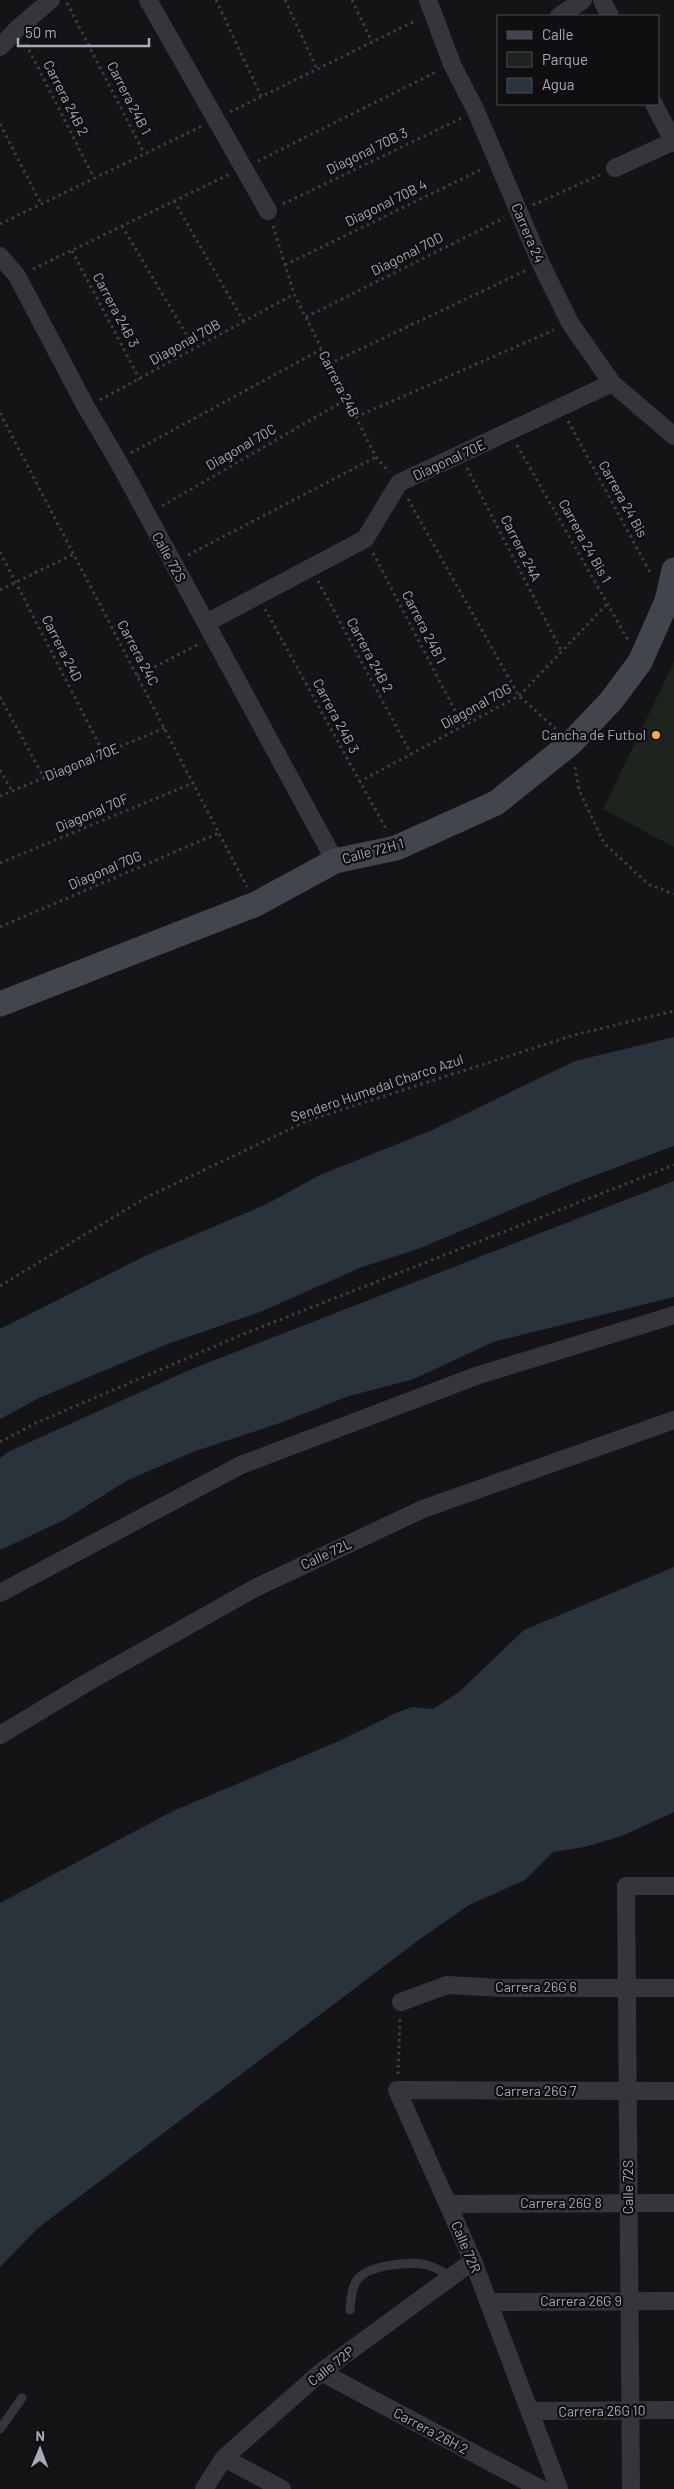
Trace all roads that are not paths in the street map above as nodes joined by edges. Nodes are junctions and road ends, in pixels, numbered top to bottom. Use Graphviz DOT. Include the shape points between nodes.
graph roads {
  1 [pos="51,0"];
  2 [pos="148,0"];
  3 [pos="428,0"];
  4 [pos="583,0"];
  5 [pos="602,0"];
  6 [pos="560,15"];
  7 [pos="610,15"];
  8 [pos="0,47"];
  9 [pos="655,105"];
  10 [pos="674,142"];
  11 [pos="615,168"];
  12 [pos="268,211"];
  13 [pos="0,256"];
  14 [pos="612,383"];
  15 [pos="674,436"];
  16 [pos="674,570"];
  17 [pos="210,630"];
  18 [pos="335,861"];
  19 [pos="0,1004"];
  20 [pos="674,1315"];
  21 [pos="674,1420"];
  22 [pos="0,1593"];
  23 [pos="0,1736"];
  24 [pos="674,1886"];
  25 [pos="627,1988"];
  26 [pos="674,1988"];
  27 [pos="401,2002"];
  28 [pos="398,2090"];
  29 [pos="628,2091"];
  30 [pos="674,2092"];
  31 [pos="629,2203"];
  32 [pos="674,2203"];
  33 [pos="448,2204"];
  34 [pos="473,2261"];
  35 [pos="451,2277"];
  36 [pos="629,2301"];
  37 [pos="674,2301"];
  38 [pos="488,2302"];
  39 [pos="350,2310"];
  40 [pos="321,2372"];
  41 [pos="22,2398"];
  42 [pos="630,2410"];
  43 [pos="674,2410"];
  44 [pos="530,2411"];
  45 [pos="0,2429"];
  46 [pos="224,2458"];
  47 [pos="204,2489"];
  48 [pos="282,2489"];
  49 [pos="541,2489"];
  50 [pos="559,2489"];
  51 [pos="631,2489"];
  1 -- 8 [label="street"];
  2 -- 12 [label="street"];
  3 -- 14 [label="street, Carrera 24" via="452,64 476,111 541,264 570,323"];
  4 -- 6 [label="street"];
  5 -- 7 [label="street"];
  9 -- 10 [label="street"];
  10 -- 11 [label="street"];
  13 -- 17 [label="street, Calle 72S" via="17,276"];
  14 -- 15 [label="street, Carrera 24"];
  14 -- 17 [label="street, Diagonal 70E" via="399,483 366,539 258,595"];
  16 -- 18 [label="street, Calle 72H 1" via="667,601 640,662 611,701 571,744 496,803 396,848"];
  17 -- 18 [label="street, Calle 72S"];
  18 -- 19 [label="street, Calle 72H 1" via="256,904"];
  20 -- 22 [label="street" via="476,1376 241,1465"];
  21 -- 23 [label="street, Calle 72L" via="414,1513 255,1588 88,1682"];
  24 -- 25 [label="street, Calle 72S" via="626,1886"];
  25 -- 26 [label="street, Carrera 26G 6"];
  25 -- 27 [label="street, Carrera 26G 6" via="447,1985"];
  25 -- 29 [label="street, Calle 72S"];
  28 -- 29 [label="street, Carrera 26G 7"];
  28 -- 33 [label="street, Calle 72R"];
  29 -- 30 [label="street, Carrera 26G 7"];
  29 -- 31 [label="street, Calle 72S"];
  31 -- 32 [label="street, Carrera 26G 8"];
  31 -- 33 [label="street, Carrera 26G 8"];
  31 -- 36 [label="street, Calle 72S"];
  33 -- 34 [label="street, Calle 72R"];
  34 -- 35 [label="street, Calle 72P"];
  34 -- 38 [label="street, Calle 72R"];
  35 -- 39 [label="lane" via="430,2265 377,2268 358,2278 352,2290"];
  35 -- 40 [label="street, Calle 72P"];
  36 -- 37 [label="street, Carrera 26G 9"];
  36 -- 38 [label="street, Carrera 26G 9"];
  36 -- 42 [label="street, Calle 72S"];
  38 -- 44 [label="street, Calle 72R"];
  40 -- 46 [label="street, Calle 72P"];
  40 -- 49 [label="street, Carrera 26H 2"];
  41 -- 45 [label="lane"];
  42 -- 43 [label="street, Carrera 26G 10"];
  42 -- 44 [label="street, Carrera 26G 10"];
  42 -- 51 [label="street, Calle 72S"];
  44 -- 50 [label="street, Calle 72R"];
  46 -- 47 [label="street, Calle 72P"];
  46 -- 48 [label="street"];
}
